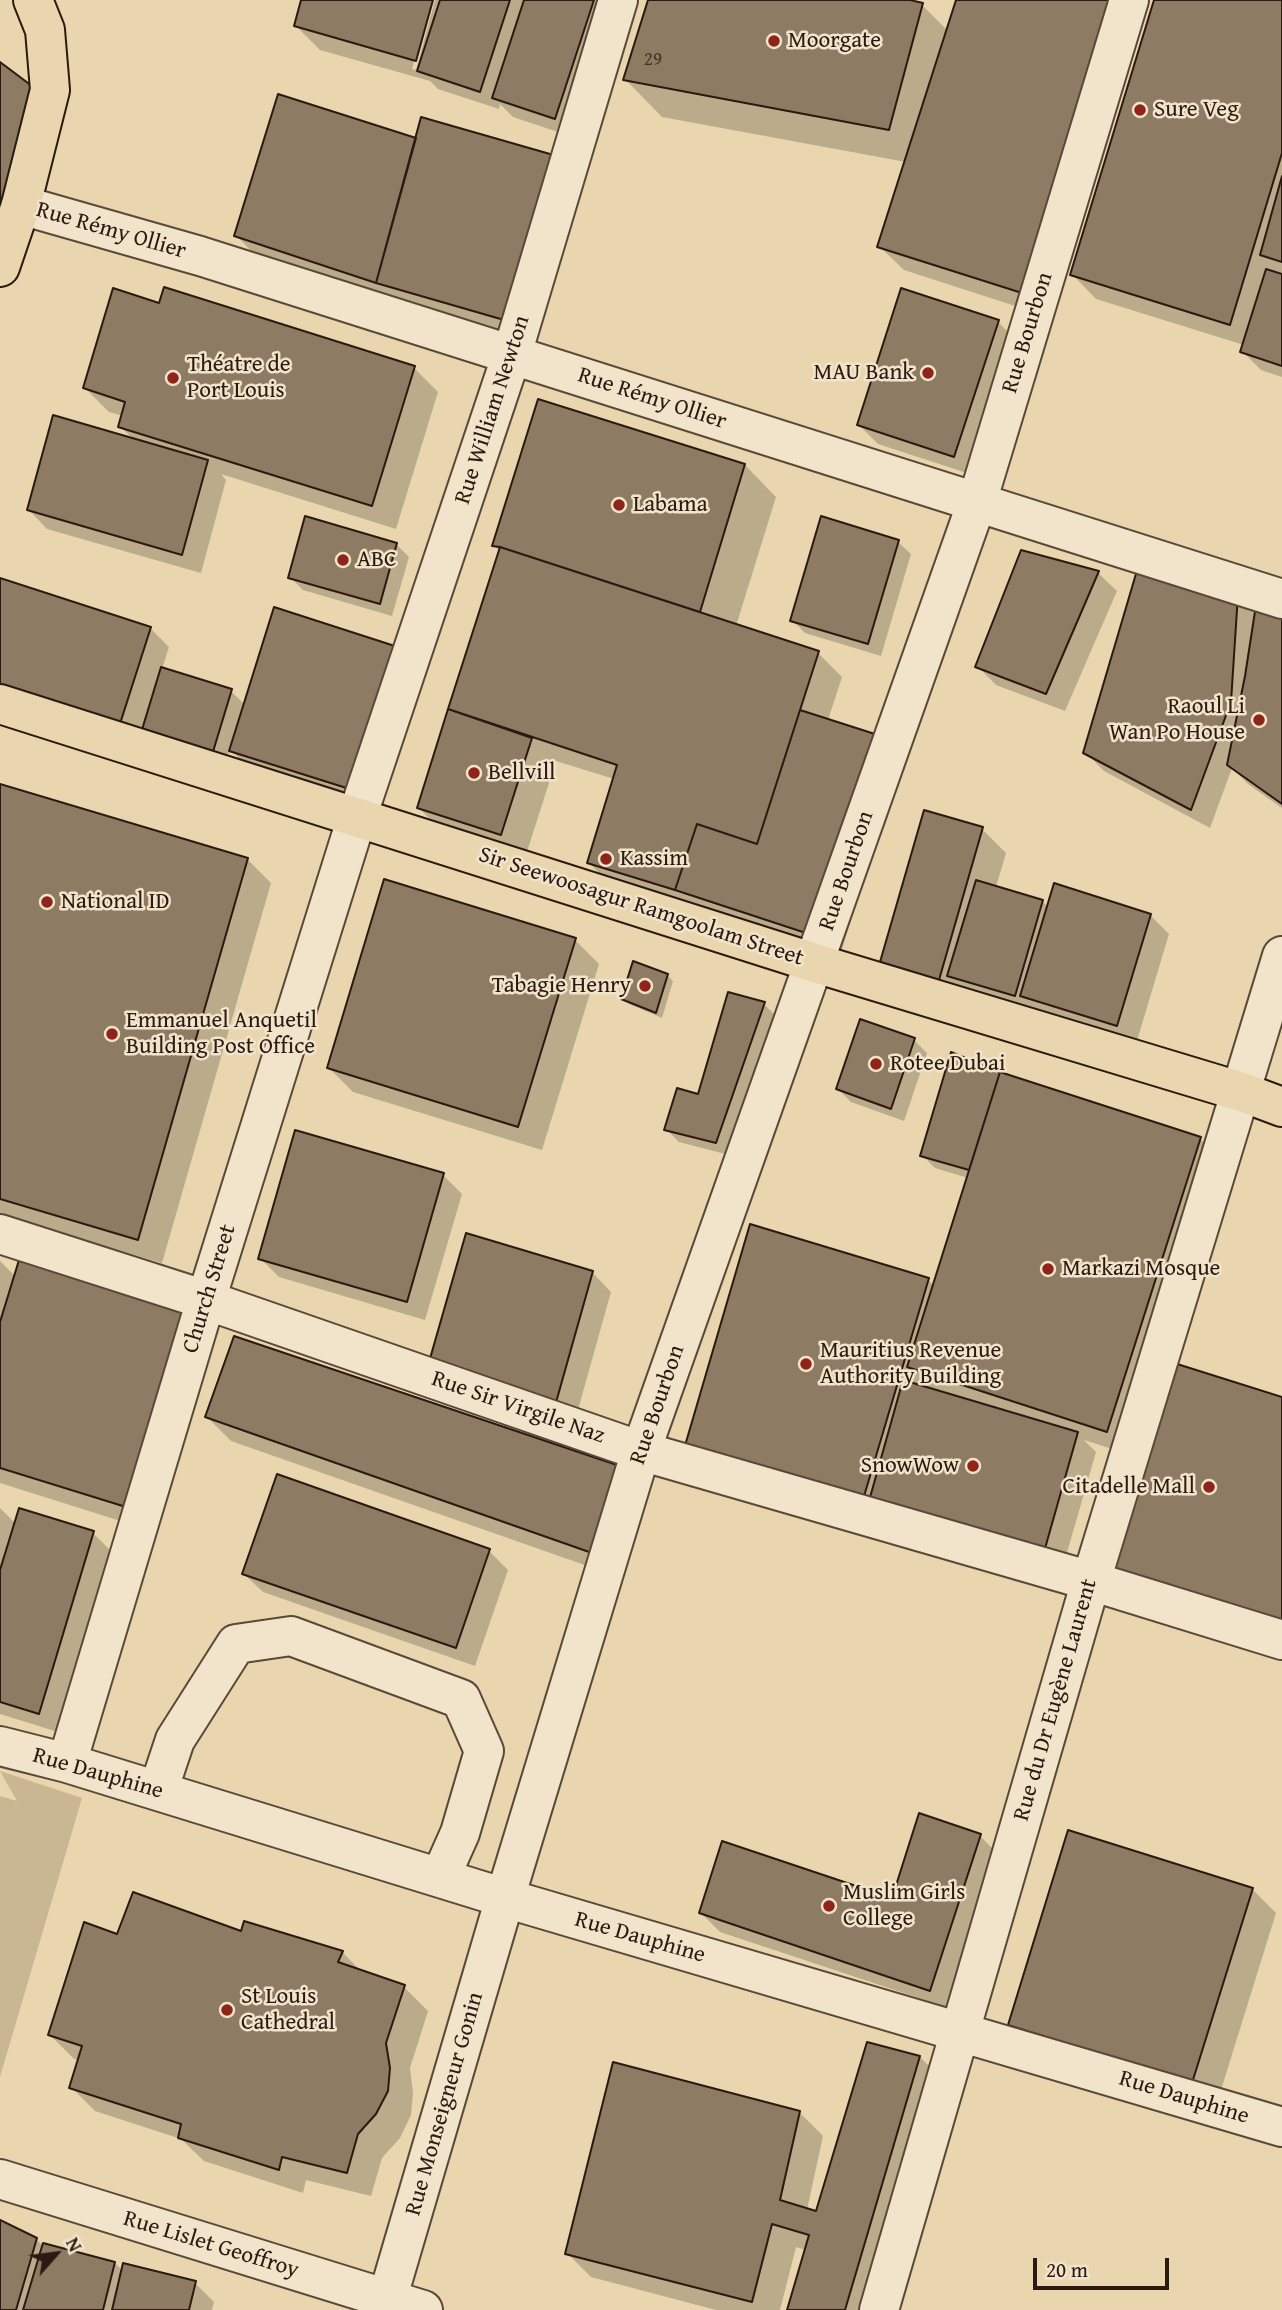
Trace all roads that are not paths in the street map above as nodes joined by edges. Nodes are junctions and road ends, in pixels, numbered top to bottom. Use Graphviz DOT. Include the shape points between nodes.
graph roads {
  1 [pos="33,0"];
  2 [pos="618,0"];
  3 [pos="1129,0"];
  4 [pos="21,205"];
  5 [pos="0,267"];
  6 [pos="512,354"];
  7 [pos="977,502"];
  8 [pos="1282,599"];
  9 [pos="0,705"];
  10 [pos="357,817"];
  11 [pos="1282,956"];
  12 [pos="815,963"];
  13 [pos="1242,1092"];
  14 [pos="1282,1107"];
  15 [pos="0,1234"];
  16 [pos="206,1300"];
  17 [pos="641,1451"];
  18 [pos="1091,1581"];
  19 [pos="1282,1640"];
  20 [pos="0,1746"];
  21 [pos="67,1763"];
  22 [pos="158,1791"];
  23 [pos="440,1878"];
  24 [pos="505,1898"];
  25 [pos="959,2031"];
  26 [pos="1282,2127"];
  27 [pos="0,2179"];
  28 [pos="398,2307"];
  29 [pos="879,2310"];
  1 -- 4 [label="main road" via="45,30 50,90"];
  2 -- 6 [label="street, Rue William Newton"];
  3 -- 7 [label="street, Rue Bourbon"];
  4 -- 5 [label="main road"];
  4 -- 6 [label="street, Rue Rémy Ollier"];
  6 -- 7 [label="street, Rue Rémy Ollier"];
  6 -- 10 [label="street, Rue William Newton"];
  7 -- 8 [label="street, Rue Rémy Ollier"];
  7 -- 12 [label="street, Rue Bourbon"];
  9 -- 10 [label="main road, Sir Seewoosagur Ramgoolam Street"];
  10 -- 12 [label="main road, Sir Seewoosagur Ramgoolam Street"];
  10 -- 16 [label="street, Church Street"];
  11 -- 13 [label="street, Rue du Dr Eugène Laurent"];
  12 -- 13 [label="main road, Sir Seewoosagur Ramgoolam Street"];
  12 -- 17 [label="street, Rue Bourbon"];
  13 -- 14 [label="main road, Sir Seewoosagur Ramgoolam Street"];
  13 -- 18 [label="street, Rue du Dr Eugène Laurent"];
  15 -- 16 [label="street, Rue Sir Virgile Naz"];
  16 -- 17 [label="street, Rue Sir Virgile Naz"];
  16 -- 21 [label="street, Church Street"];
  17 -- 18 [label="street, Rue Sir Virgile Naz"];
  17 -- 24 [label="street, Rue Bourbon"];
  18 -- 19 [label="street, Rue Sir Virgile Naz"];
  18 -- 25 [label="street, Rue du Dr Eugène Laurent"];
  20 -- 21 [label="street, Rue Dauphine"];
  21 -- 22 [label="street, Rue Dauphine"];
  22 -- 23 [label="street, Rue Dauphine"];
  22 -- 23 [label="street" via="176,1740 236,1644 291,1636 461,1699 484,1751 460,1833"];
  23 -- 24 [label="street, Rue Dauphine"];
  24 -- 25 [label="street, Rue Dauphine"];
  24 -- 28 [label="street, Rue Monseigneur Gonin"];
  25 -- 26 [label="street, Rue Dauphine"];
  25 -- 29 [label="street, Rue du Dr Eugène Laurent"];
  27 -- 28 [label="street, Rue Lislet Geoffroy"];
}
